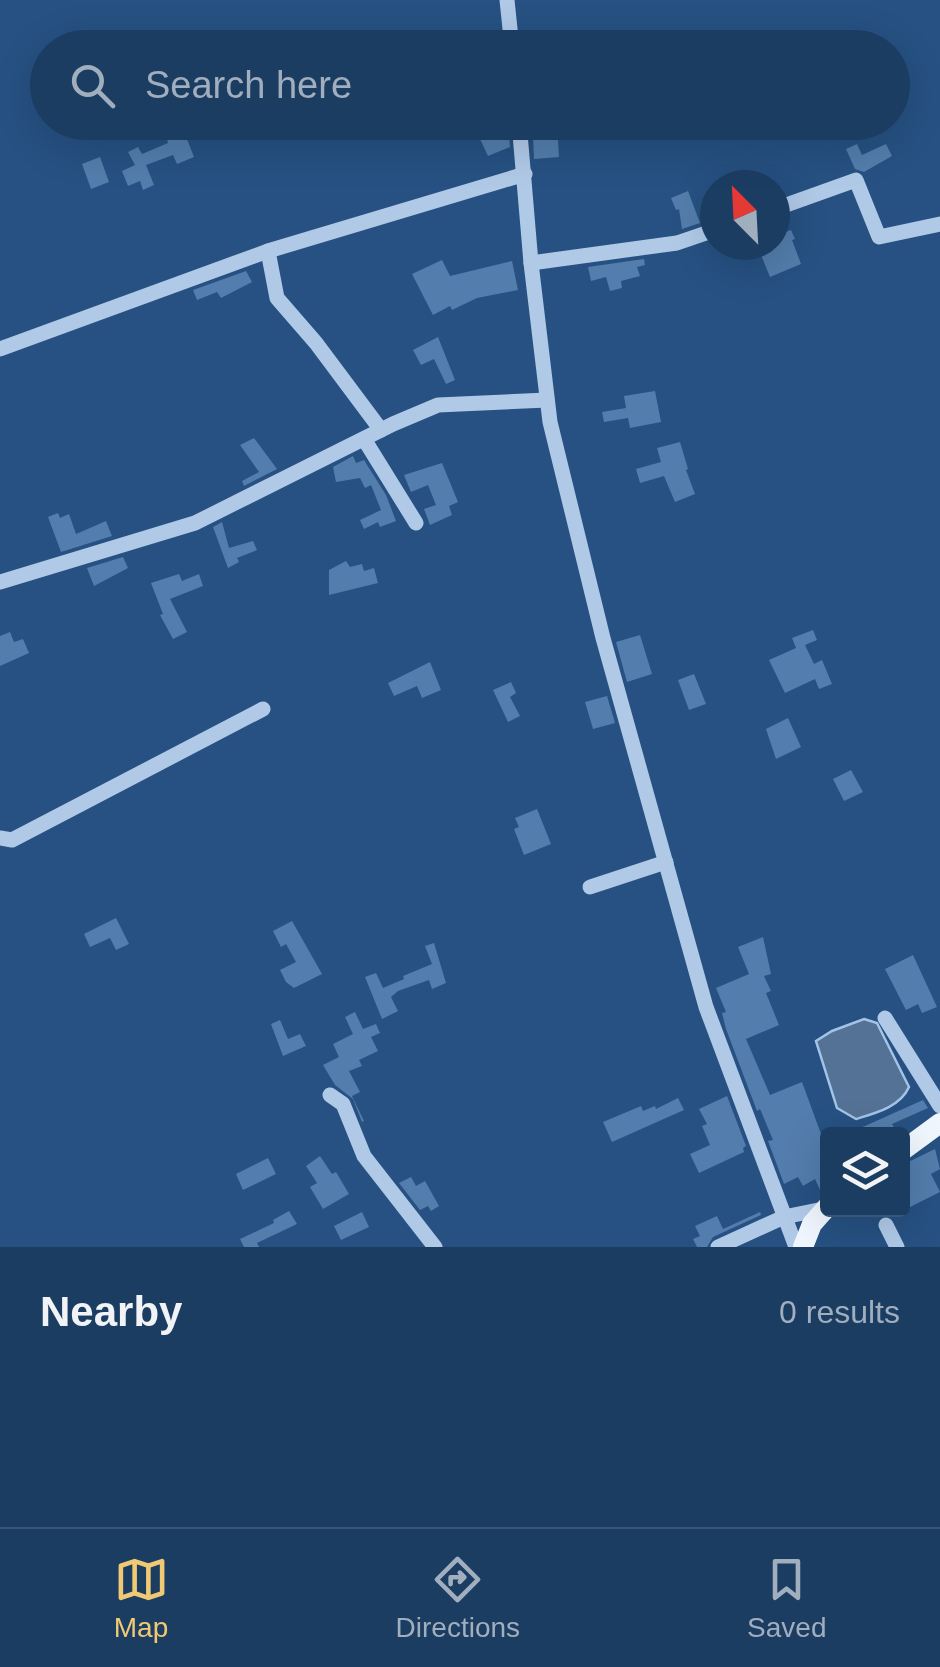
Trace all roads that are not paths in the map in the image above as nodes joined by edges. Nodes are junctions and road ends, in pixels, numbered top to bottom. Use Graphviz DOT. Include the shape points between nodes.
graph roads {
  1 [pos="507,0"];
  2 [pos="510,30"];
  3 [pos="521,140"];
  4 [pos="524,174"];
  5 [pos="790,204"];
  6 [pos="940,224"];
  7 [pos="700,235"];
  8 [pos="268,251"];
  9 [pos="531,262"];
  10 [pos="0,349"];
  11 [pos="547,400"];
  12 [pos="381,430"];
  13 [pos="364,439"];
  14 [pos="416,523"];
  15 [pos="0,582"];
  16 [pos="263,709"];
  17 [pos="0,838"];
  18 [pos="666,862"];
  19 [pos="590,886"];
  20 [pos="885,1018"];
  21 [pos="330,1095"];
  22 [pos="940,1106"];
  23 [pos="940,1123"];
  24 [pos="910,1145"];
  25 [pos="820,1209"];
  26 [pos="820,1214"];
  27 [pos="784,1217"];
  28 [pos="886,1226"];
  29 [pos="435,1247"];
  30 [pos="718,1247"];
  31 [pos="799,1247"];
  32 [pos="897,1247"];
  1 -- 2 [label="street"];
  3 -- 4 [label="street"];
  4 -- 8 [label="street"];
  4 -- 9 [label="street"];
  5 -- 6 [label="street" via="856,180 879,237"];
  7 -- 9 [label="street"];
  8 -- 10 [label="street"];
  8 -- 12 [label="street" via="278,298"];
  9 -- 11 [label="street"];
  11 -- 12 [label="street" via="438,405"];
  11 -- 18 [label="street" via="603,638"];
  12 -- 13 [label="street"];
  13 -- 14 [label="street"];
  13 -- 15 [label="street" via="195,523"];
  16 -- 17 [label="street" via="12,840"];
  18 -- 19 [label="street"];
  18 -- 27 [label="street" via="706,1007"];
  20 -- 22 [label="street"];
  21 -- 29 [label="street" via="343,1104 364,1156"];
  23 -- 24 [label="main road"];
  25 -- 27 [label="street"];
  26 -- 31 [label="main road"];
  27 -- 30 [label="street"];
  27 -- 31 [label="street"];
  28 -- 32 [label="street"];
}
